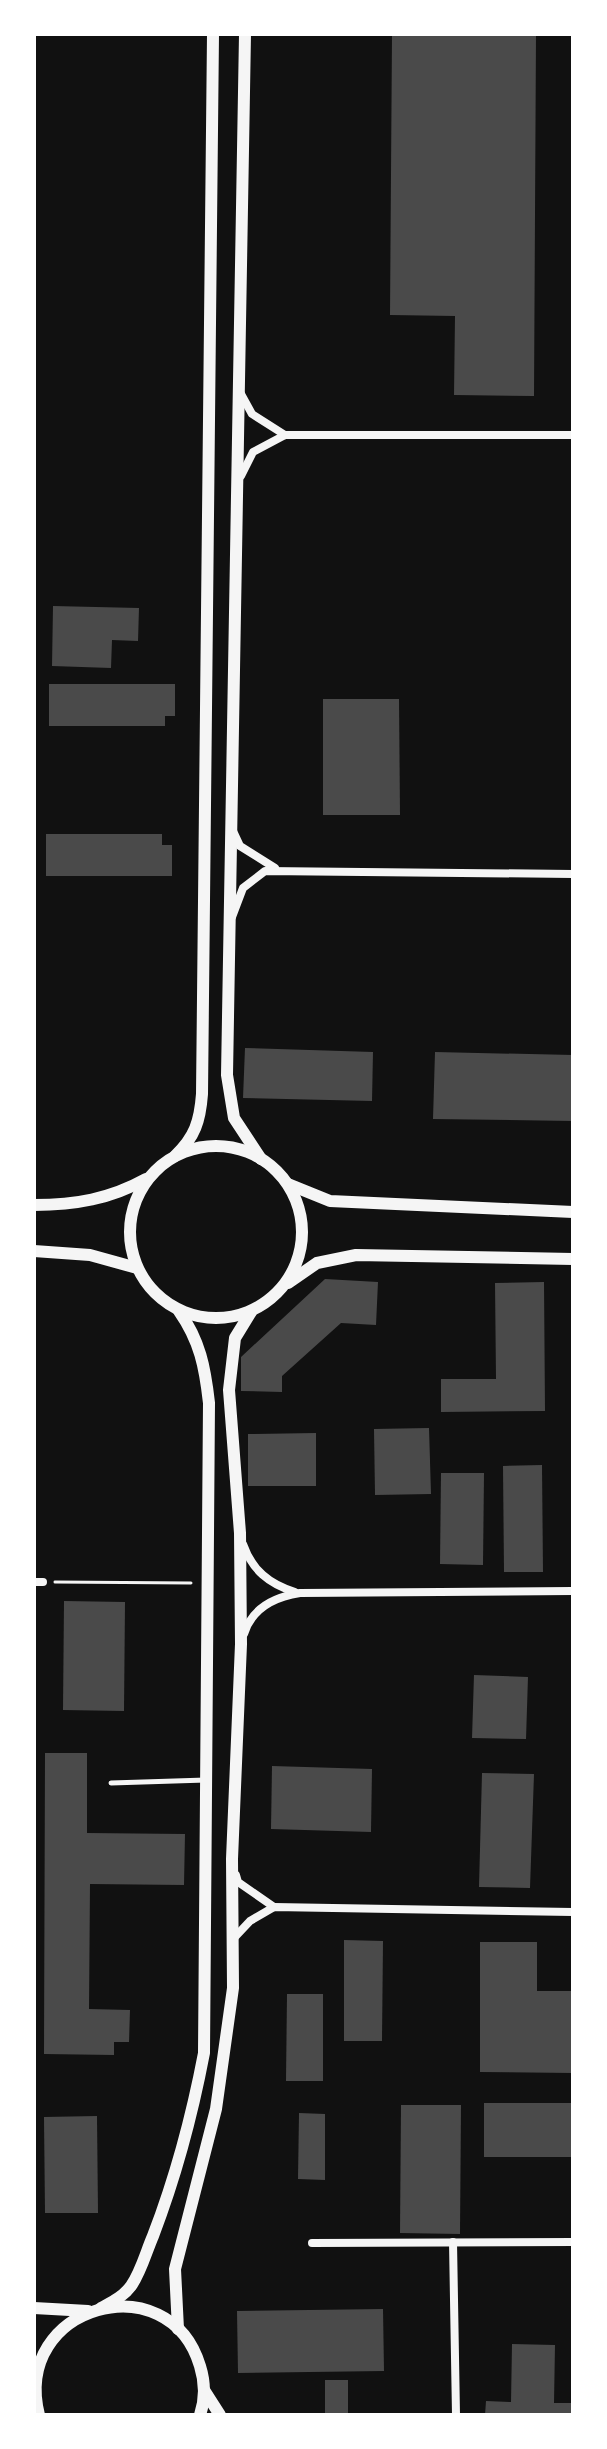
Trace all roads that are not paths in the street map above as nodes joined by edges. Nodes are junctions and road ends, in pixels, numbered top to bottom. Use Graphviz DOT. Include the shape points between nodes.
graph roads {
  1 [pos="213,34"];
  2 [pos="245,34"];
  3 [pos="238,387"];
  4 [pos="285,435"];
  5 [pos="573,435"];
  6 [pos="237,489"];
  7 [pos="232,829"];
  8 [pos="280,870"];
  9 [pos="573,874"];
  10 [pos="231,922"];
  11 [pos="175,1156"];
  12 [pos="261,1159"];
  13 [pos="149,1177"];
  14 [pos="288,1184"];
  15 [pos="34,1205"];
  16 [pos="573,1212"];
  17 [pos="34,1251"];
  18 [pos="573,1259"];
  19 [pos="137,1268"];
  20 [pos="286,1284"];
  21 [pos="179,1311"];
  22 [pos="251,1312"];
  23 [pos="240,1533"];
  24 [pos="573,1591"];
  25 [pos="300,1593"];
  26 [pos="241,1644"];
  27 [pos="206,1780"];
  28 [pos="111,1783"];
  29 [pos="232,1859"];
  30 [pos="274,1907"];
  31 [pos="573,1912"];
  32 [pos="233,1988"];
  33 [pos="453,2242"];
  34 [pos="573,2242"];
  35 [pos="312,2243"];
  36 [pos="34,2308"];
  37 [pos="96,2309"];
  38 [pos="178,2329"];
  39 [pos="35,2389"];
  40 [pos="204,2390"];
  41 [pos="39,2415"];
  42 [pos="200,2415"];
  43 [pos="220,2415"];
  44 [pos="456,2415"];
  1 -- 11 [label="street" via="202,1094 197,1128"];
  2 -- 3 [label="street"];
  3 -- 4 [label="street" via="252,414"];
  3 -- 6 [label="street"];
  4 -- 5 [label="street"];
  4 -- 6 [label="street" via="253,452"];
  6 -- 7 [label="street"];
  7 -- 8 [label="street" via="249,854"];
  7 -- 10 [label="street"];
  8 -- 9 [label="street"];
  8 -- 10 [label="street" via="265,871 243,888"];
  10 -- 12 [label="street" via="230,1099 241,1133"];
  11 -- 12 [label="street" via="219,1146"];
  11 -- 13 [label="street"];
  12 -- 14 [label="street"];
  13 -- 15 [label="street" via="101,1199"];
  13 -- 19 [label="street" via="130,1221"];
  14 -- 16 [label="street" via="330,1201"];
  14 -- 20 [label="street" via="298,1204 302,1245"];
  17 -- 19 [label="street" via="90,1255"];
  18 -- 20 [label="street" via="356,1255 317,1263"];
  19 -- 21 [label="street" via="147,1286"];
  20 -- 22 [label="street"];
  21 -- 22 [label="street" via="227,1319"];
  21 -- 27 [label="street" via="196,1335 207,1389"];
  22 -- 23 [label="street" via="235,1338 230,1368"];
  23 -- 25 [label="street" via="258,1572"];
  23 -- 26 [label="street"];
  24 -- 25 [label="street"];
  25 -- 26 [label="street" via="259,1609 248,1621"];
  26 -- 29 [label="street"];
  27 -- 28 [label="lane"];
  27 -- 37 [label="street" via="204,2053 193,2112 141,2266 118,2299"];
  29 -- 30 [label="street" via="238,1882"];
  29 -- 32 [label="street"];
  30 -- 31 [label="street"];
  30 -- 32 [label="street" via="234,1936"];
  32 -- 38 [label="street" via="216,2109 175,2269"];
  33 -- 34 [label="street"];
  33 -- 35 [label="street"];
  33 -- 44 [label="street"];
  36 -- 37 [label="street"];
  37 -- 38 [label="street" via="128,2306 155,2313"];
  37 -- 39 [label="street" via="56,2334 41,2361"];
  38 -- 40 [label="street" via="197,2357"];
  39 -- 41 [label="street"];
  40 -- 42 [label="street"];
  40 -- 43 [label="street"];
}
